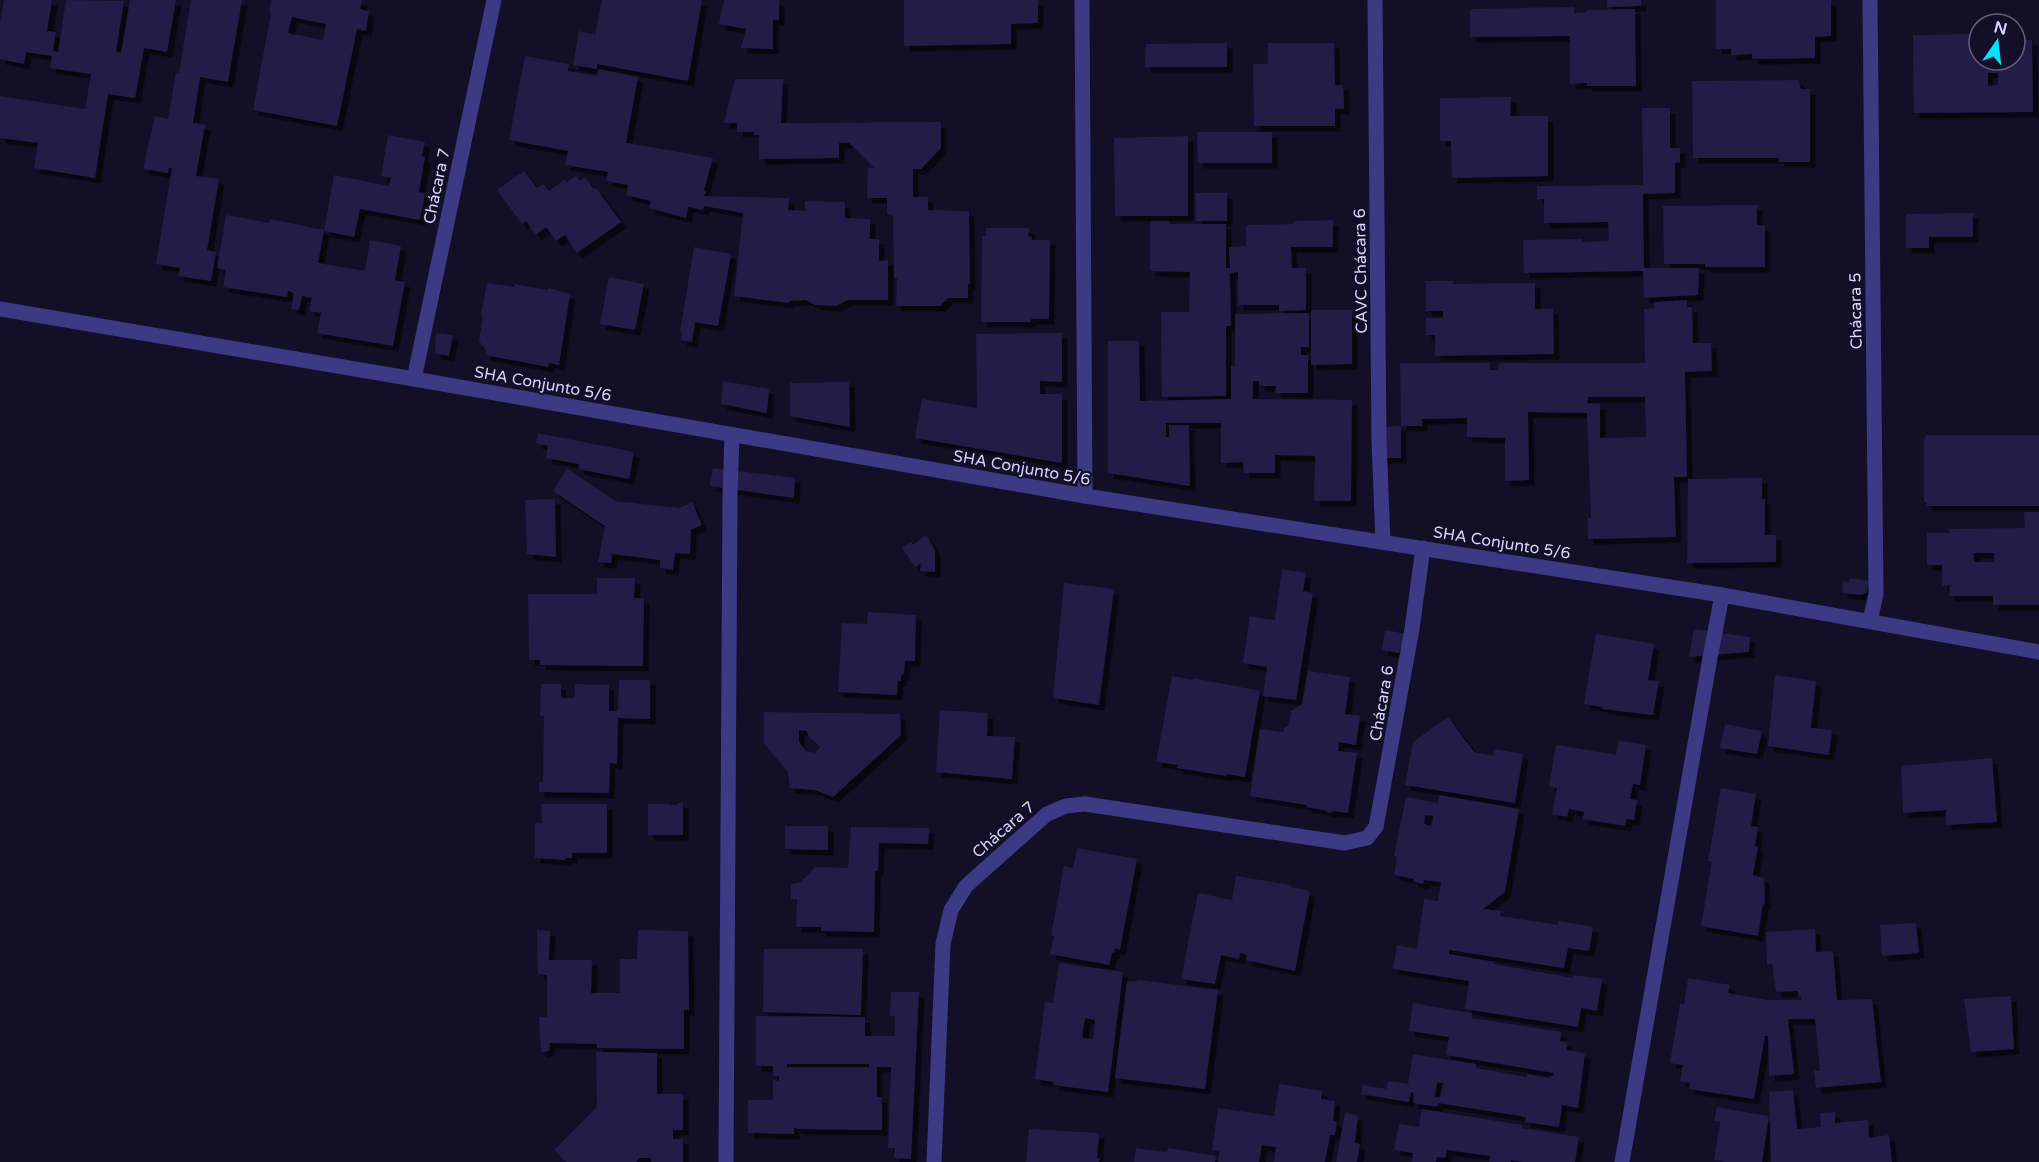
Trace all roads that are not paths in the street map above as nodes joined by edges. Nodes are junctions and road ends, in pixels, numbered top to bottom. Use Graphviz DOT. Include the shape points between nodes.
graph roads {
  1 [pos="494,0"];
  2 [pos="1082,0"];
  3 [pos="1375,0"];
  4 [pos="1870,0"];
  5 [pos="0,309"];
  6 [pos="414,379"];
  7 [pos="732,435"];
  8 [pos="1085,496"];
  9 [pos="1383,542"];
  10 [pos="1423,548"];
  11 [pos="1722,595"];
  12 [pos="1870,621"];
  13 [pos="2039,652"];
  14 [pos="1345,843"];
  15 [pos="726,1162"];
  16 [pos="934,1162"];
  17 [pos="1622,1162"];
  1 -- 6 [label="street, Chácara 7"];
  2 -- 8 [label="street"];
  3 -- 9 [label="street, CAVC Chácara 6"];
  4 -- 12 [label="street, Chácara 5" via="1876,594"];
  5 -- 6 [label="street, SHA Conjunto 5/6"];
  6 -- 7 [label="street, SHA Conjunto 5/6"];
  7 -- 8 [label="street, SHA Conjunto 5/6"];
  7 -- 15 [label="street"];
  8 -- 9 [label="street, SHA Conjunto 5/6"];
  9 -- 10 [label="street, SHA Conjunto 5/6"];
  10 -- 11 [label="street, SHA Conjunto 5/6"];
  10 -- 14 [label="street, Chácara 6" via="1413,629 1376,827 1367,838"];
  11 -- 12 [label="street, SHA Conjunto 5/6"];
  11 -- 17 [label="street"];
  12 -- 13 [label="street, SHA Conjunto 5/6"];
  14 -- 16 [label="street, Chácara 7" via="1085,804 1047,814 966,886 951,910 943,944"];
}
